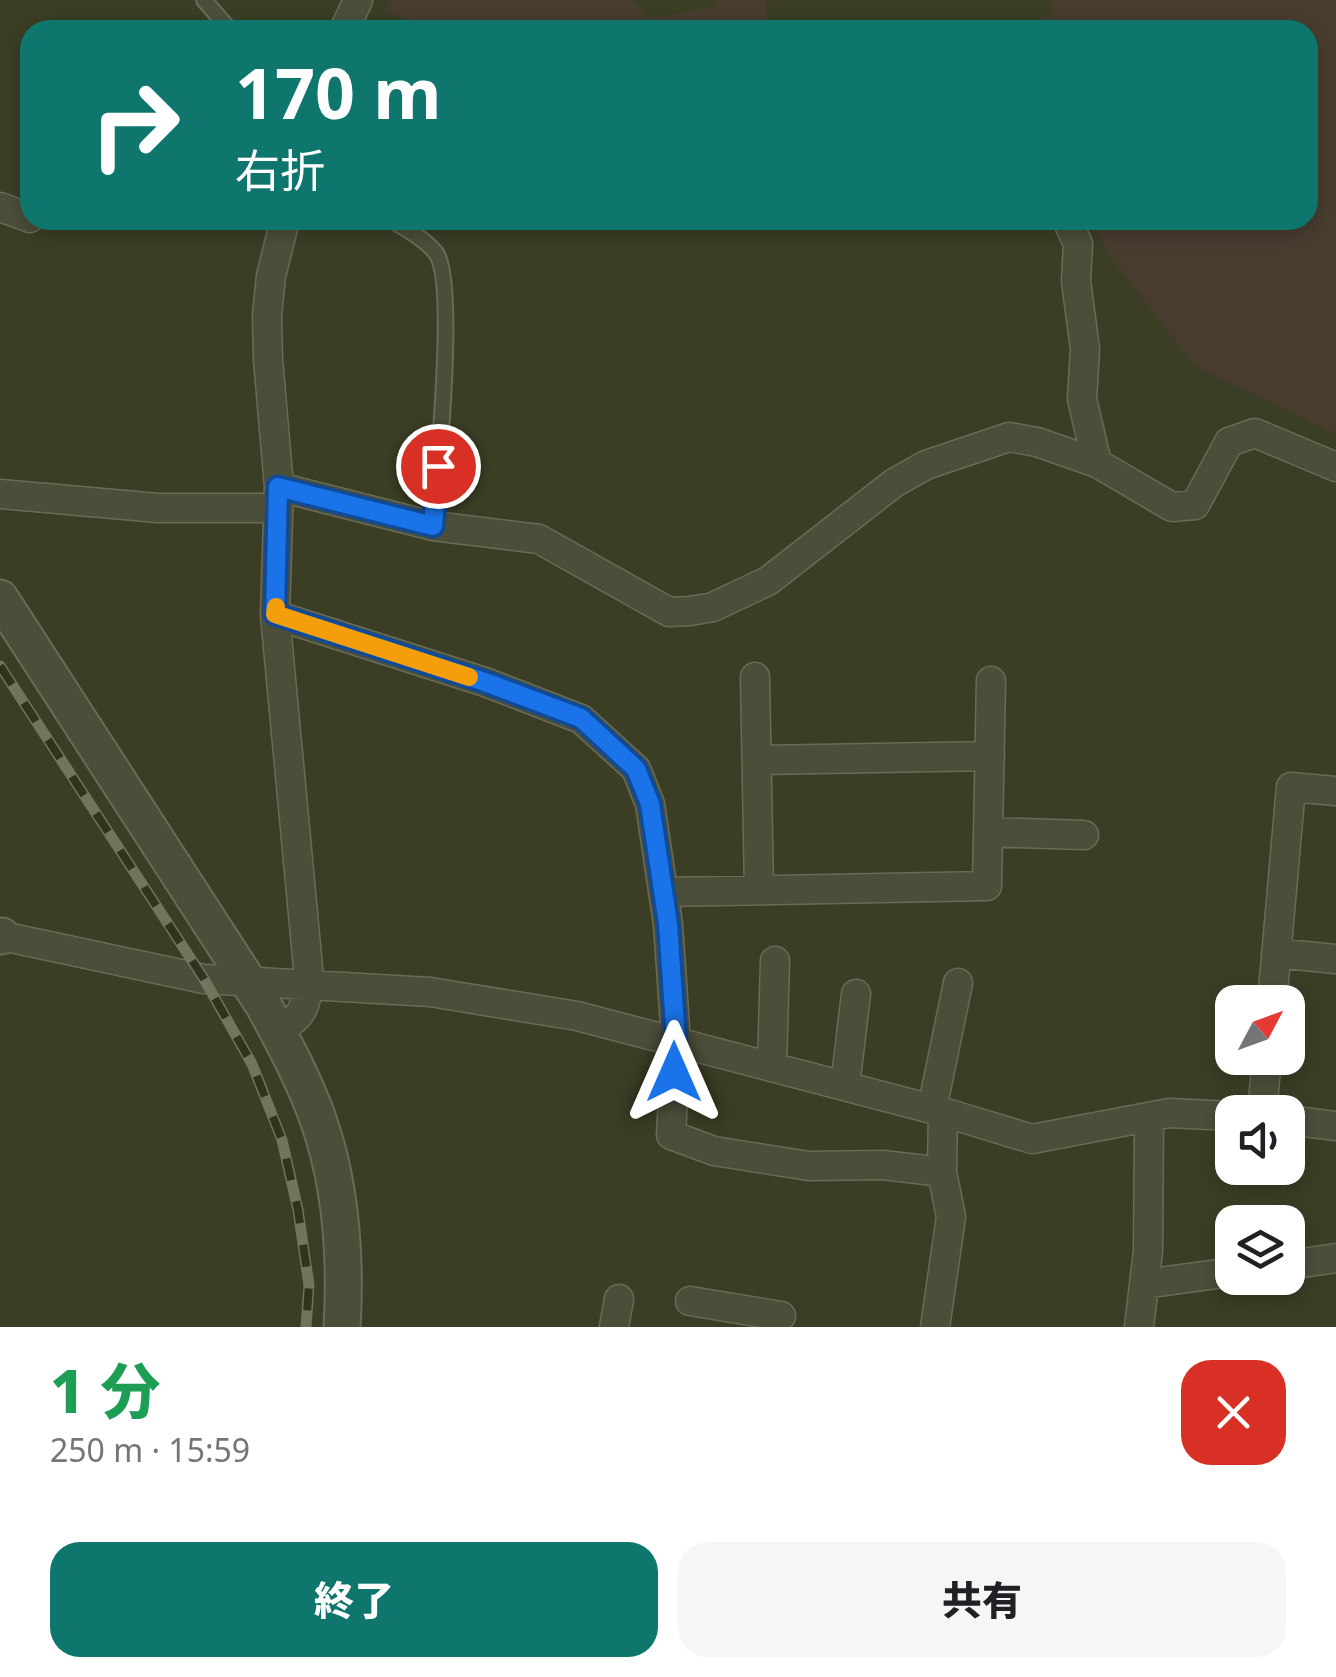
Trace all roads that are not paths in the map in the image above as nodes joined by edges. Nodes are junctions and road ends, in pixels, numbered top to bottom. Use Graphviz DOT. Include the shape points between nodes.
graph roads {
  1 [pos="204,0"];
  2 [pos="221,20"];
  3 [pos="283,230"];
  4 [pos="407,230"];
  5 [pos="1072,230"];
  6 [pos="1097,463"];
  7 [pos="1336,467"];
  8 [pos="0,494"];
  9 [pos="278,497"];
  10 [pos="433,526"];
  11 [pos="0,598"];
  12 [pos="275,614"];
  13 [pos="755,677"];
  14 [pos="991,681"];
  15 [pos="990,756"];
  16 [pos="757,760"];
  17 [pos="1336,791"];
  18 [pos="988,832"];
  19 [pos="1084,835"];
  20 [pos="759,890"];
  21 [pos="664,892"];
  22 [pos="1,936"];
  23 [pos="1276,953"];
  24 [pos="1336,959"];
  25 [pos="775,961"];
  26 [pos="248,982"];
  27 [pos="958,983"];
  28 [pos="308,985"];
  29 [pos="1273,985"];
  30 [pos="856,994"];
  31 [pos="278,1031"];
  32 [pos="676,1041"];
  33 [pos="772,1066"];
  34 [pos="845,1086"];
  35 [pos="938,1110"];
  36 [pos="1215,1115"];
  37 [pos="1149,1118"];
  38 [pos="1305,1122"];
  39 [pos="1336,1126"];
  40 [pos="942,1172"];
  41 [pos="1336,1258"];
  42 [pos="1305,1263"];
  43 [pos="1215,1274"];
  44 [pos="1144,1284"];
  45 [pos="690,1302"];
  46 [pos="781,1316"];
  47 [pos="724,1317"];
  48 [pos="342,1327"];
  49 [pos="935,1327"];
  50 [pos="1139,1327"];
  1 -- 2 [label="lane"];
  3 -- 9 [label="street" via="268,315"];
  4 -- 10 [label="lane" via="438,256 445,299"];
  5 -- 6 [label="street" via="1085,348 1082,399"];
  6 -- 7 [label="street" via="1172,508 1195,505 1228,442 1256,433"];
  6 -- 10 [label="street" via="1009,437 926,466 894,483 768,581 690,612 670,612 539,539"];
  8 -- 9 [label="street" via="158,508"];
  9 -- 10 [label="street"];
  9 -- 12 [label="street"];
  11 -- 26 [label="street"];
  12 -- 21 [label="street" via="581,718 636,769 650,804"];
  12 -- 28 [label="street"];
  13 -- 16 [label="street"];
  14 -- 15 [label="street"];
  15 -- 16 [label="street"];
  15 -- 18 [label="street"];
  16 -- 20 [label="street"];
  17 -- 23 [label="street" via="1291,787"];
  18 -- 19 [label="street"];
  18 -- 20 [label="street" via="987,886"];
  20 -- 21 [label="street"];
  21 -- 32 [label="street"];
  22 -- 26 [label="street"];
  23 -- 24 [label="street"];
  23 -- 29 [label="street"];
  25 -- 33 [label="street"];
  26 -- 28 [label="street"];
  26 -- 31 [label="street"];
  27 -- 35 [label="street"];
  28 -- 31 [label="street" via="306,1006"];
  28 -- 32 [label="street" via="430,992 577,1016"];
  30 -- 34 [label="street"];
  31 -- 48 [label="street" via="319,1122 334,1183 345,1277"];
  32 -- 33 [label="street"];
  32 -- 40 [label="street" via="671,1135 714,1151 809,1166"];
  33 -- 34 [label="street"];
  34 -- 35 [label="street"];
  35 -- 37 [label="street" via="1032,1138"];
  35 -- 40 [label="street"];
  36 -- 37 [label="street"];
  37 -- 44 [label="street"];
  38 -- 39 [label="street"];
  40 -- 49 [label="street" via="952,1217"];
  41 -- 42 [label="street"];
  43 -- 44 [label="street"];
  44 -- 50 [label="street"];
  45 -- 47 [label="street"];
  46 -- 47 [label="street"];
}
